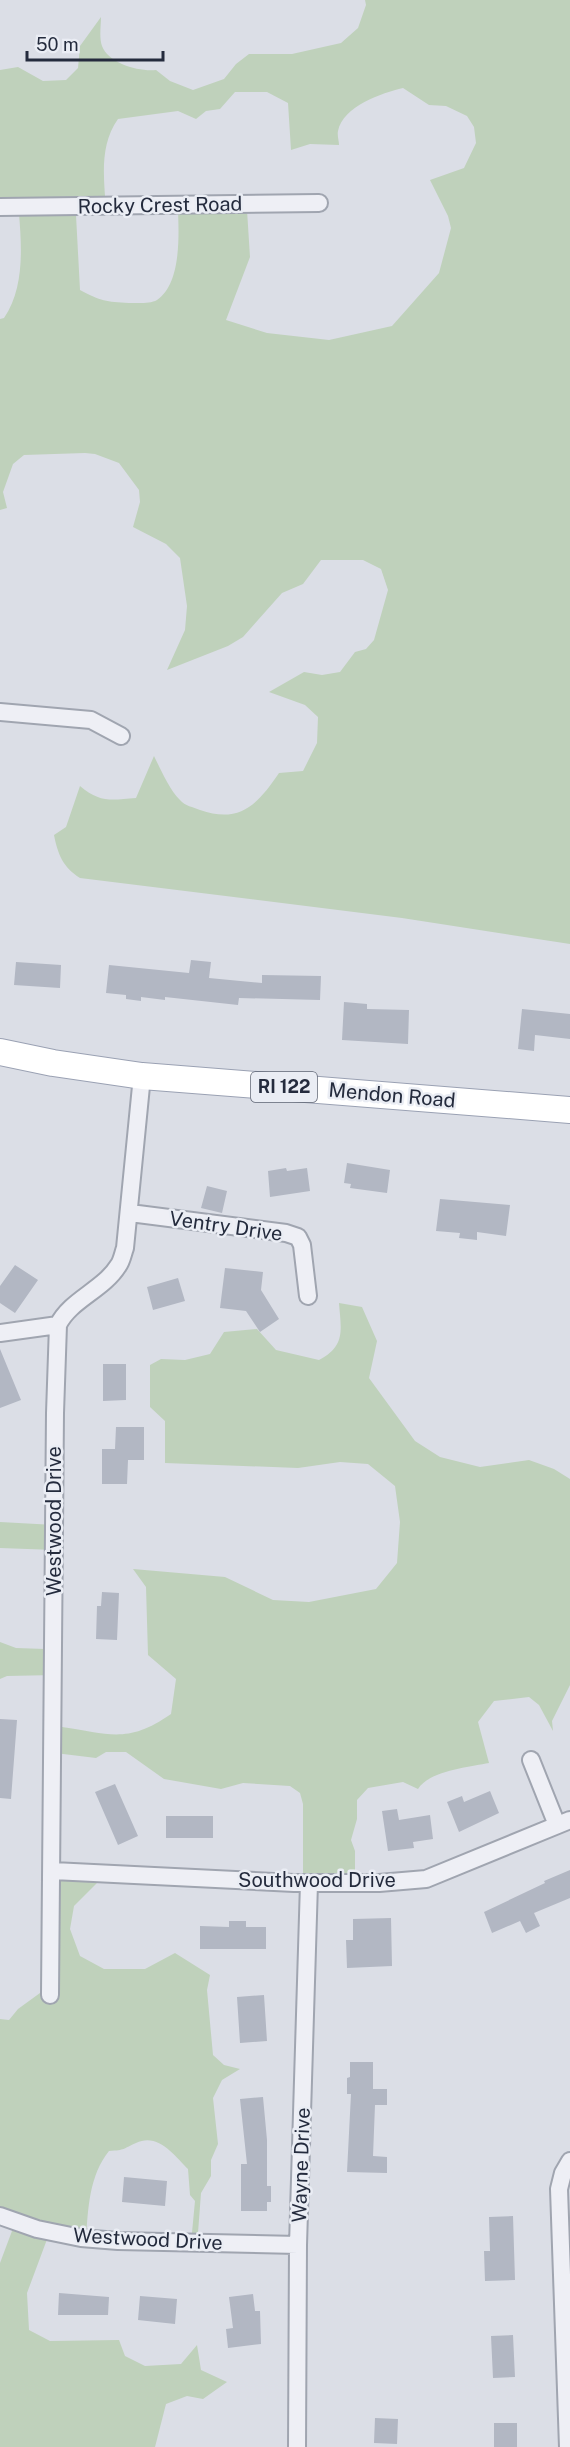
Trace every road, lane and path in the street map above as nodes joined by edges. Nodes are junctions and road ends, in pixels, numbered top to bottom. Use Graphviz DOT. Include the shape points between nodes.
graph roads {
  1 [pos="319,203"];
  2 [pos="0,207"];
  3 [pos="0,712"];
  4 [pos="121,736"];
  5 [pos="0,1052"];
  6 [pos="142,1076"];
  7 [pos="570,1110"];
  8 [pos="130,1213"];
  9 [pos="308,1296"];
  10 [pos="58,1325"];
  11 [pos="0,1333"];
  12 [pos="531,1760"];
  13 [pos="563,1823"];
  14 [pos="52,1871"];
  15 [pos="309,1882"];
  16 [pos="50,1995"];
  17 [pos="570,2161"];
  18 [pos="0,2216"];
  19 [pos="298,2245"];
  20 [pos="297,2447"];
  21 [pos="568,2447"];
  1 -- 2 [label="street, Rocky Crest Road"];
  3 -- 4 [label="street" via="91,720"];
  5 -- 6 [label="main road, Mendon Road / RI 122"];
  6 -- 7 [label="main road, Mendon Road / RI 122"];
  6 -- 8 [label="street"];
  8 -- 9 [label="street, Ventry Drive" via="286,1233 298,1238"];
  8 -- 10 [label="street" via="119,1266 62,1316"];
  10 -- 11 [label="street"];
  10 -- 14 [label="street, Westwood Drive"];
  12 -- 13 [label="street"];
  13 -- 15 [label="street, Southwood Drive" via="426,1879"];
  14 -- 15 [label="street, Southwood Drive"];
  14 -- 16 [label="street, Westwood Drive"];
  15 -- 19 [label="street, Wayne Drive"];
  17 -- 21 [label="street" via="559,2189"];
  18 -- 19 [label="street, Westwood Drive" via="81,2238"];
  19 -- 20 [label="street, Wayne Drive"];
}
